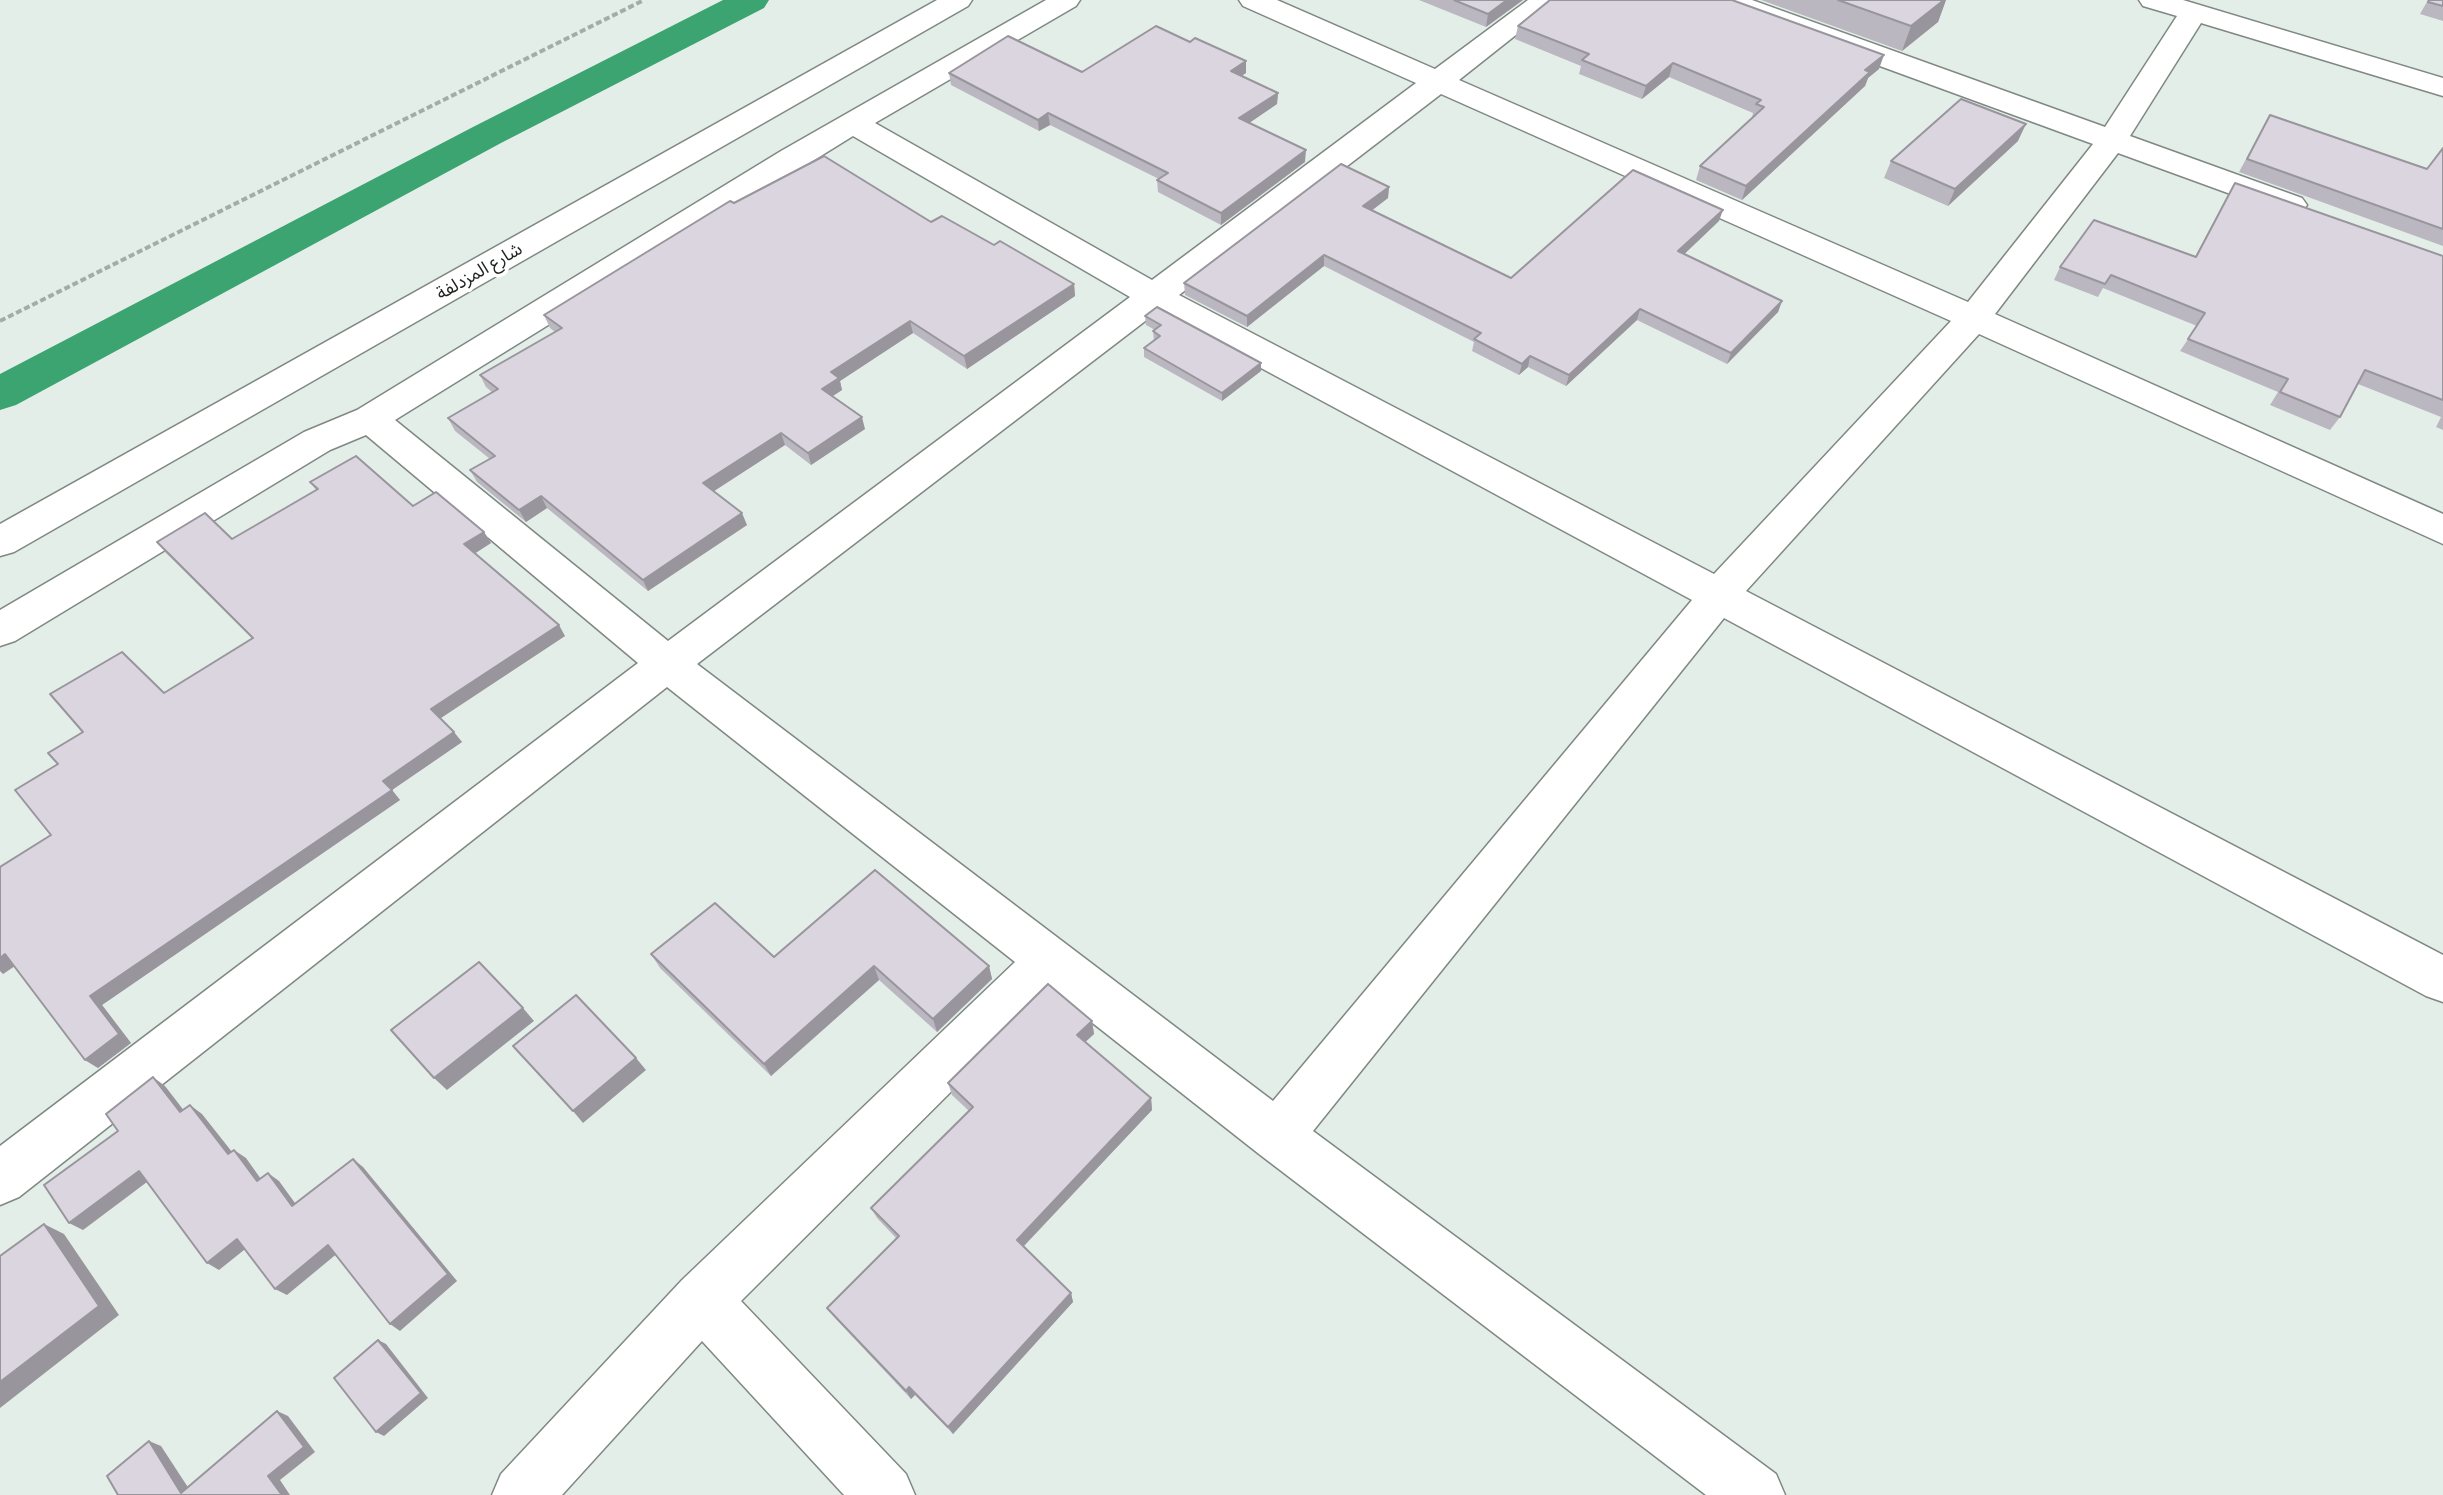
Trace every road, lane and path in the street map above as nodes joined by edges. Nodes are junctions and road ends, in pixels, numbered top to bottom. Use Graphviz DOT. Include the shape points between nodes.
graph roads {
  1 [pos="644,0"];
  2 [pos="958,0"];
  3 [pos="1066,0"];
  4 [pos="1253,0"];
  5 [pos="1546,0"];
  6 [pos="1726,0"];
  7 [pos="2153,0"];
  8 [pos="2194,12"];
  9 [pos="1436,81"];
  10 [pos="2443,87"];
  11 [pos="852,122"];
  12 [pos="2113,139"];
  13 [pos="2314,213"];
  14 [pos="1156,297"];
  15 [pos="1974,318"];
  16 [pos="0,321"];
  17 [pos="370,419"];
  18 [pos="2443,530"];
  19 [pos="0,542"];
  20 [pos="1720,594"];
  21 [pos="0,630"];
  22 [pos="667,664"];
  23 [pos="1049,961"];
  24 [pos="2443,980"];
  25 [pos="1277,1136"];
  26 [pos="0,1179"];
  27 [pos="702,1300"];
  28 [pos="1732,1487"];
  29 [pos="522,1495"];
  30 [pos="885,1495"];
  1 -- 16 [label="path"];
  2 -- 19 [label="street, شارع المزدلفة"];
  3 -- 11 [label="street"];
  4 -- 9 [label="street"];
  5 -- 9 [label="street"];
  6 -- 12 [label="street"];
  7 -- 8 [label="street"];
  8 -- 10 [label="street"];
  8 -- 12 [label="street"];
  9 -- 14 [label="street"];
  9 -- 15 [label="street"];
  11 -- 14 [label="street"];
  11 -- 17 [label="street"];
  12 -- 13 [label="street"];
  12 -- 15 [label="street"];
  14 -- 20 [label="street"];
  14 -- 22 [label="street"];
  15 -- 18 [label="street"];
  15 -- 20 [label="street"];
  17 -- 21 [label="street" via="317,441"];
  17 -- 22 [label="street"];
  20 -- 24 [label="street"];
  20 -- 25 [label="street"];
  22 -- 23 [label="street"];
  22 -- 26 [label="street"];
  23 -- 25 [label="street"];
  23 -- 27 [label="street"];
  25 -- 28 [label="street"];
  27 -- 29 [label="street"];
  27 -- 30 [label="street"];
}
